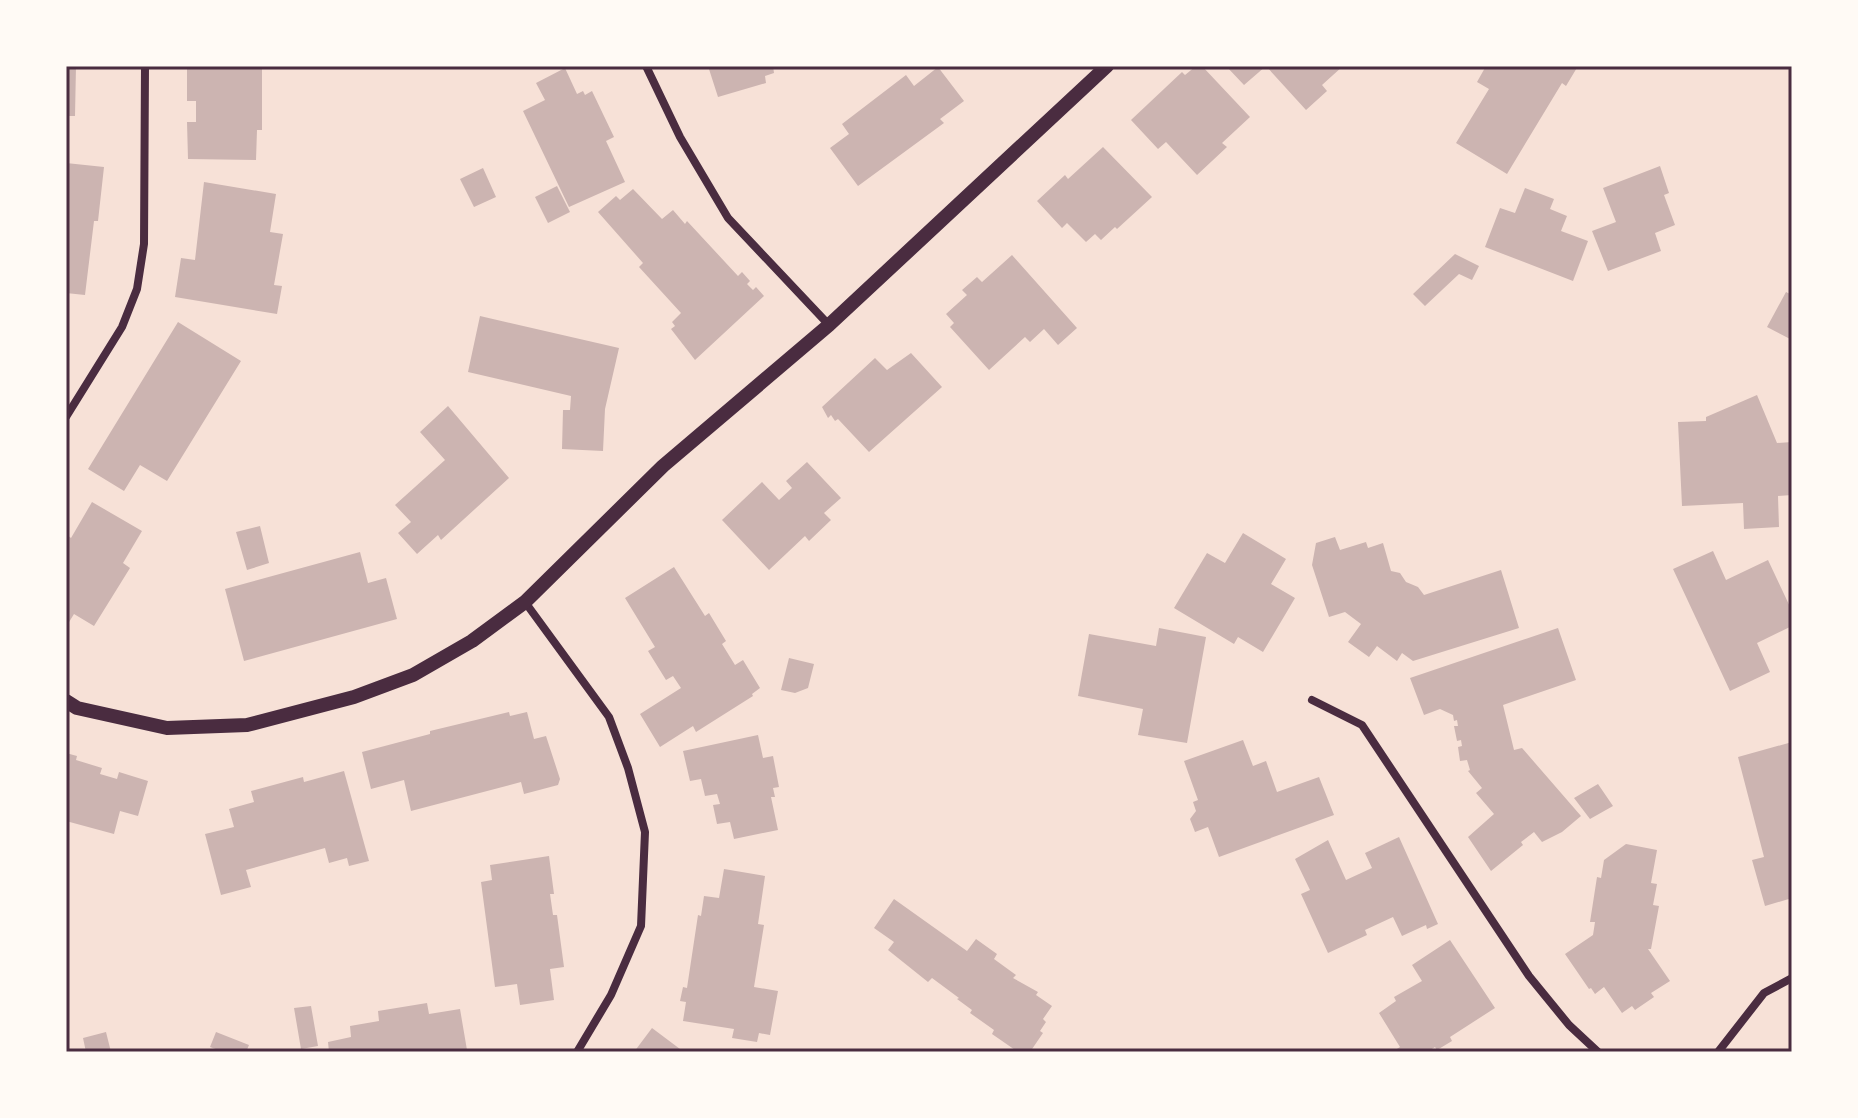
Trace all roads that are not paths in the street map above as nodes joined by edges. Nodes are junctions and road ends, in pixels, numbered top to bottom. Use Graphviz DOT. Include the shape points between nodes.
graph roads {
  1 [pos="145,66"];
  2 [pos="646,66"];
  3 [pos="1107,66"];
  4 [pos="829,325"];
  5 [pos="66,417"];
  6 [pos="525,602"];
  7 [pos="1312,700"];
  8 [pos="66,701"];
  9 [pos="1792,978"];
  10 [pos="577,1052"];
  11 [pos="1598,1052"];
  12 [pos="1718,1052"];
  1 -- 5 [label="street" via="144,244 137,289 122,327"];
  2 -- 4 [label="street" via="728,218"];
  3 -- 4 [label="street"];
  4 -- 6 [label="street" via="663,466"];
  6 -- 8 [label="street" via="413,675 354,697 247,725 167,728"];
  6 -- 10 [label="street" via="609,717 645,832 641,926 611,995"];
  7 -- 11 [label="street" via="1362,725 1529,976"];
  9 -- 12 [label="street" via="1764,993"];
}
